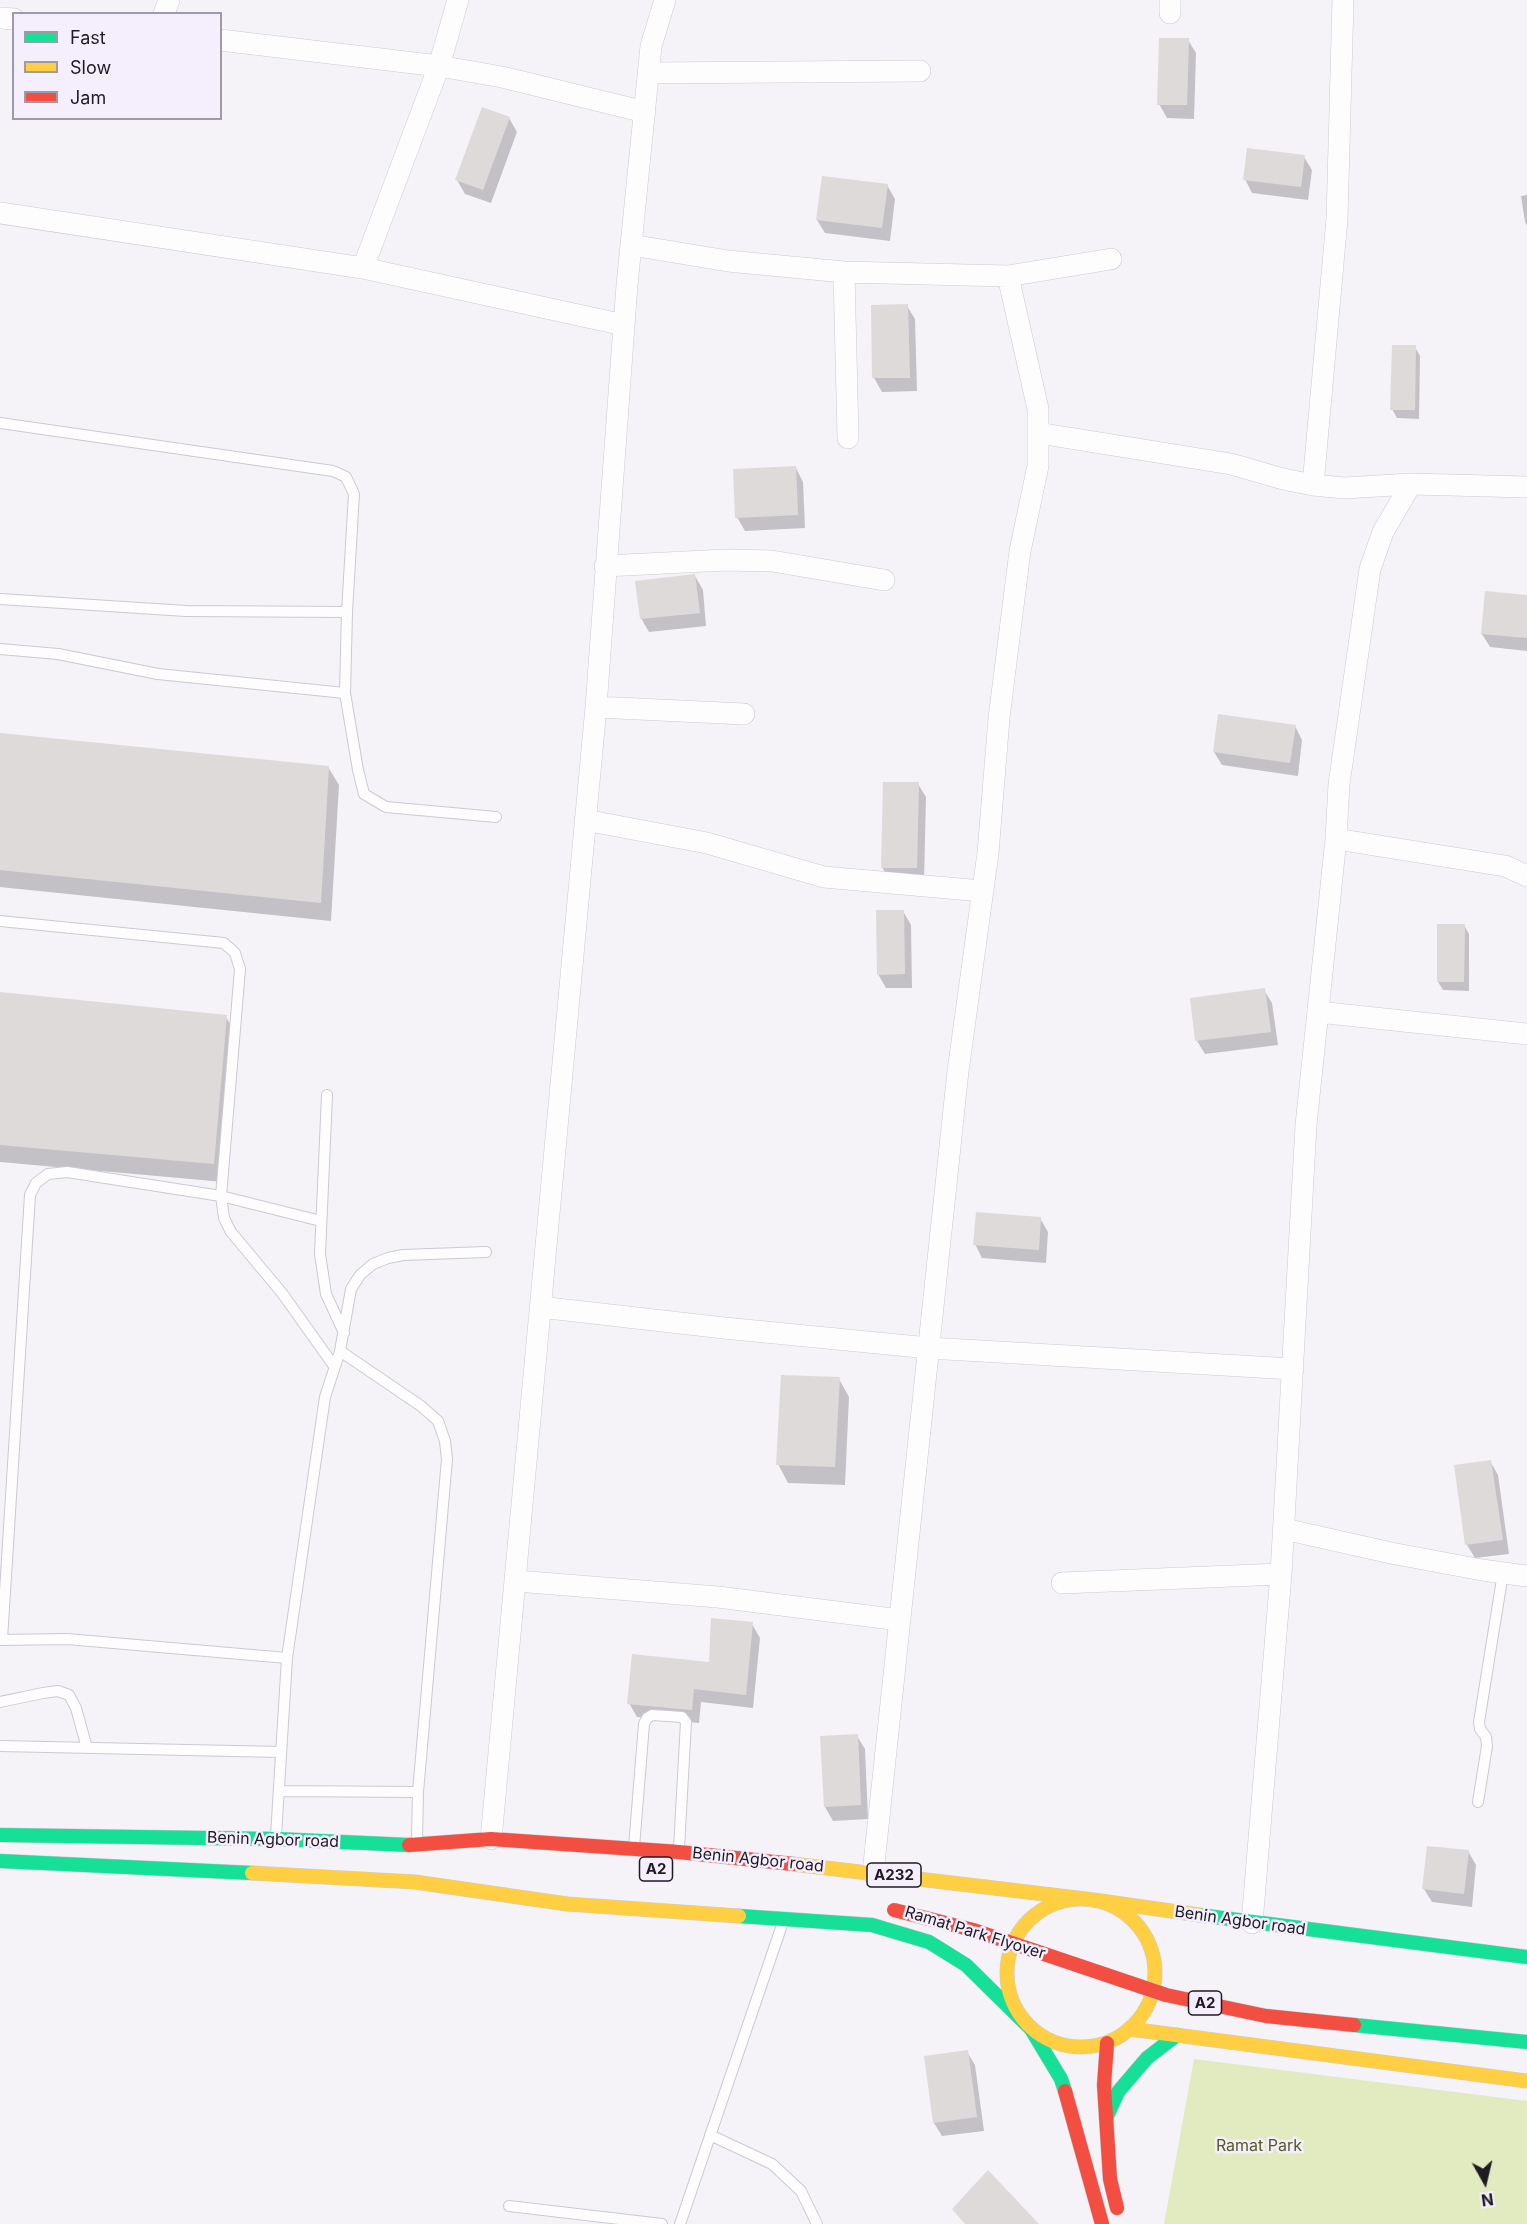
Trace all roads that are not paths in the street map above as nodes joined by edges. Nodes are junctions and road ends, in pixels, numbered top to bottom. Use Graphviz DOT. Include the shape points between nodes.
graph roads {
  1 [pos="458,0"];
  2 [pos="665,0"];
  3 [pos="1343,0"];
  4 [pos="222,40"];
  5 [pos="439,66"];
  6 [pos="920,71"];
  7 [pos="649,73"];
  8 [pos="645,112"];
  9 [pos="0,213"];
  10 [pos="631,245"];
  11 [pos="1111,259"];
  12 [pos="363,268"];
  13 [pos="844,272"];
  14 [pos="1008,276"];
  15 [pos="624,325"];
  16 [pos="0,423"];
  17 [pos="1038,433"];
  18 [pos="848,438"];
  19 [pos="1411,484"];
  20 [pos="1313,485"];
  21 [pos="1527,487"];
  22 [pos="605,566"];
  23 [pos="885,580"];
  24 [pos="0,599"];
  25 [pos="346,612"];
  26 [pos="0,649"];
  27 [pos="345,693"];
  28 [pos="596,707"];
  29 [pos="744,714"];
  30 [pos="496,817"];
  31 [pos="585,820"];
  32 [pos="1336,839"];
  33 [pos="1527,876"];
  34 [pos="982,891"];
  35 [pos="0,921"];
  36 [pos="1318,1012"];
  37 [pos="1527,1034"];
  38 [pos="327,1095"];
  39 [pos="221,1196"];
  40 [pos="321,1221"];
  41 [pos="486,1252"];
  42 [pos="540,1307"];
  43 [pos="344,1334"];
  44 [pos="928,1348"];
  45 [pos="340,1351"];
  46 [pos="334,1366"];
  47 [pos="1293,1369"];
  48 [pos="1284,1529"];
  49 [pos="1503,1573"];
  50 [pos="1281,1574"];
  51 [pos="1527,1576"];
  52 [pos="516,1581"];
  53 [pos="1062,1583"];
  54 [pos="900,1620"];
  55 [pos="1,1640"];
  56 [pos="287,1658"];
  57 [pos="0,1702"];
  58 [pos="0,1746"];
  59 [pos="87,1748"];
  60 [pos="281,1752"];
  61 [pos="279,1791"];
  62 [pos="418,1792"];
  63 [pos="1478,1802"];
  64 [pos="0,1835"];
  65 [pos="276,1839"];
  66 [pos="417,1845"];
  67 [pos="489,1846"];
  68 [pos="634,1849"];
  69 [pos="679,1852"];
  70 [pos="0,1861"];
  71 [pos="873,1880"];
  72 [pos="498,1881"];
  73 [pos="415,1882"];
  74 [pos="897,1890"];
  75 [pos="1094,1900"];
  76 [pos="889,1909"];
  77 [pos="784,1919"];
  78 [pos="1008,1921"];
  79 [pos="1252,1923"];
  80 [pos="1040,1932"];
  81 [pos="1527,1958"];
  82 [pos="1137,1965"];
  83 [pos="1168,1976"];
  84 [pos="1031,2029"];
  85 [pos="1130,2029"];
  86 [pos="1177,2035"];
  87 [pos="1527,2042"];
  88 [pos="1107,2043"];
  89 [pos="1527,2081"];
  90 [pos="1106,2118"];
  91 [pos="710,2135"];
  92 [pos="509,2206"];
  93 [pos="662,2224"];
  94 [pos="680,2224"];
  95 [pos="817,2224"];
  96 [pos="1102,2224"];
  97 [pos="1122,2224"];
  1 -- 5 [label="street"];
  2 -- 7 [label="street" via="651,46"];
  3 -- 20 [label="street" via="1337,219"];
  4 -- 5 [label="street"];
  5 -- 8 [label="street"];
  5 -- 12 [label="street"];
  6 -- 7 [label="street"];
  7 -- 8 [label="street"];
  8 -- 10 [label="street"];
  9 -- 12 [label="street"];
  10 -- 13 [label="street" via="728,261"];
  10 -- 15 [label="street"];
  11 -- 14 [label="street"];
  12 -- 15 [label="street"];
  13 -- 14 [label="street"];
  13 -- 18 [label="street"];
  14 -- 17 [label="street" via="1038,409"];
  15 -- 22 [label="street"];
  16 -- 25 [label="lane" via="333,471 346,477 354,494"];
  17 -- 20 [label="street" via="1231,464"];
  17 -- 34 [label="street" via="1038,466 1020,551 999,718"];
  19 -- 20 [label="street" via="1344,488"];
  19 -- 21 [label="street"];
  19 -- 32 [label="street" via="1383,532 1371,569 1339,784"];
  22 -- 23 [label="street" via="772,561"];
  22 -- 28 [label="street"];
  24 -- 25 [label="lane" via="186,611"];
  25 -- 27 [label="lane"];
  26 -- 27 [label="lane" via="58,654 158,674"];
  27 -- 30 [label="lane" via="364,794 386,807"];
  28 -- 29 [label="street"];
  28 -- 31 [label="street"];
  31 -- 34 [label="street" via="707,843 824,877"];
  31 -- 42 [label="street"];
  32 -- 33 [label="street" via="1505,866"];
  32 -- 36 [label="street"];
  34 -- 44 [label="street"];
  35 -- 39 [label="lane" via="224,943 235,953 240,969"];
  36 -- 37 [label="street"];
  36 -- 47 [label="street" via="1306,1125"];
  38 -- 40 [label="lane"];
  39 -- 40 [label="lane"];
  39 -- 46 [label="lane" via="231,1232 282,1293"];
  39 -- 55 [label="lane" via="67,1172 48,1174 36,1183 30,1195"];
  40 -- 43 [label="lane" via="320,1254 326,1294"];
  41 -- 43 [label="lane" via="403,1255 373,1264 351,1289"];
  42 -- 44 [label="street"];
  42 -- 52 [label="street"];
  43 -- 45 [label="lane"];
  44 -- 47 [label="street"];
  44 -- 54 [label="street"];
  45 -- 46 [label="lane"];
  45 -- 62 [label="lane" via="438,1421 445,1442 447,1459"];
  46 -- 56 [label="lane" via="325,1397"];
  47 -- 48 [label="street"];
  48 -- 49 [label="street"];
  48 -- 50 [label="street"];
  49 -- 51 [label="street"];
  49 -- 63 [label="lane" via="1479,1722 1487,1746"];
  50 -- 53 [label="street"];
  50 -- 79 [label="street"];
  52 -- 54 [label="street" via="718,1597"];
  52 -- 67 [label="street"];
  54 -- 71 [label="street"];
  55 -- 56 [label="lane" via="67,1639"];
  56 -- 60 [label="lane"];
  57 -- 59 [label="lane" via="58,1691 69,1695"];
  58 -- 59 [label="lane"];
  59 -- 60 [label="lane"];
  60 -- 61 [label="lane"];
  61 -- 62 [label="lane"];
  61 -- 65 [label="lane"];
  62 -- 66 [label="lane"];
  64 -- 65 [label="highway, Benin Agbor road"];
  65 -- 66 [label="highway, Benin Agbor road"];
  66 -- 67 [label="highway"];
  67 -- 68 [label="highway, Benin Agbor road / A232"];
  68 -- 69 [label="highway, Benin Agbor road / A232"];
  68 -- 69 [label="lane" via="644,1724 652,1715 682,1717 687,1722"];
  69 -- 71 [label="highway, Benin Agbor road / A232"];
  70 -- 73 [label="highway, Benin Agbor road"];
  71 -- 74 [label="highway, Ramat Park Flyover"];
  71 -- 75 [label="highway, Benin Agbor road / A232"];
  72 -- 73 [label="highway"];
  73 -- 77 [label="highway, Benin Agbor road" via="567,1904"];
  75 -- 79 [label="highway, Benin Agbor road / A232"];
  75 -- 84 [label="highway" via="1079,1899 1050,1906 1026,1923 1010,1948 1008,1992 1021,2019"];
  75 -- 85 [label="highway" via="1131,1918 1153,1953 1152,1994"];
  76 -- 87 [label="highway, Ramat Park Flyover / A2, bridge" via="973,1930 1177,1998 1266,2016"];
  77 -- 84 [label="highway, Benin Agbor road" via="872,1925 929,1942 966,1965"];
  77 -- 91 [label="lane"];
  78 -- 80 [label="highway, Ramat Park Flyover"];
  79 -- 81 [label="highway, Benin Agbor road / A232"];
  82 -- 83 [label="highway"];
  84 -- 88 [label="highway" via="1067,2046"];
  84 -- 96 [label="highway, Benin Agbor road" via="1060,2079"];
  85 -- 86 [label="highway"];
  85 -- 88 [label="highway"];
  86 -- 89 [label="highway"];
  86 -- 90 [label="highway" via="1147,2058 1118,2092"];
  88 -- 90 [label="highway"];
  90 -- 97 [label="highway" via="1110,2179"];
  91 -- 94 [label="lane"];
  91 -- 95 [label="lane" via="772,2164 801,2191"];
  92 -- 93 [label="lane"];
}
